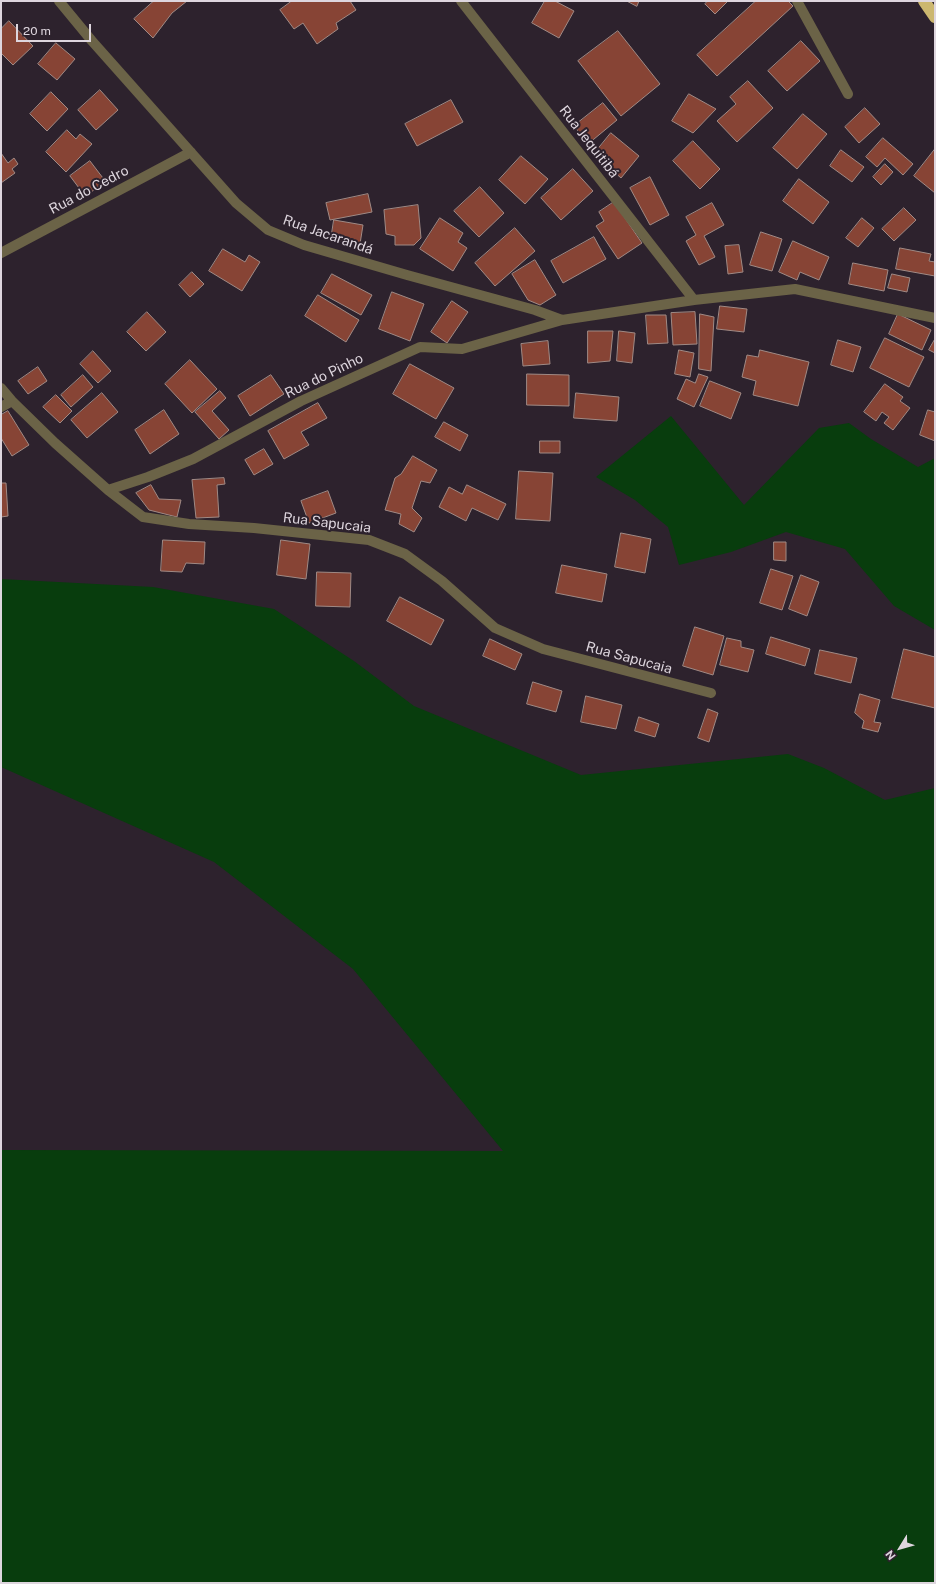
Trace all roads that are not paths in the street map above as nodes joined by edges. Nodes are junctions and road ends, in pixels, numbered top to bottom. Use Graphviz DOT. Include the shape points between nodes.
graph roads {
  1 [pos="59,1"];
  2 [pos="461,1"];
  3 [pos="797,1"];
  4 [pos="924,1"];
  5 [pos="935,17"];
  6 [pos="848,94"];
  7 [pos="191,152"];
  8 [pos="1,253"];
  9 [pos="694,300"];
  10 [pos="935,318"];
  11 [pos="562,320"];
  12 [pos="1,388"];
  13 [pos="12,401"];
  14 [pos="1,407"];
  15 [pos="108,490"];
  16 [pos="711,693"];
  1 -- 7 [label="street, Rua Jacarandá"];
  2 -- 9 [label="street, Rua Jequitibá"];
  3 -- 6 [label="street"];
  4 -- 5 [label="highway"];
  7 -- 8 [label="street, Rua do Cedro"];
  7 -- 11 [label="street, Rua Jacarandá" via="236,203 268,230 304,245 535,310"];
  9 -- 10 [label="street, Rua do Pinho" via="795,289"];
  9 -- 11 [label="street, Rua do Pinho"];
  11 -- 15 [label="street, Rua do Pinho" via="462,349 420,348 301,401 193,459"];
  12 -- 13 [label="street, Rua Sapucaia"];
  13 -- 14 [label="street"];
  13 -- 15 [label="street, Rua Sapucaia"];
  15 -- 16 [label="street, Rua Sapucaia" via="143,517 189,524 369,540 405,554 442,581 495,628 543,649"];
}
